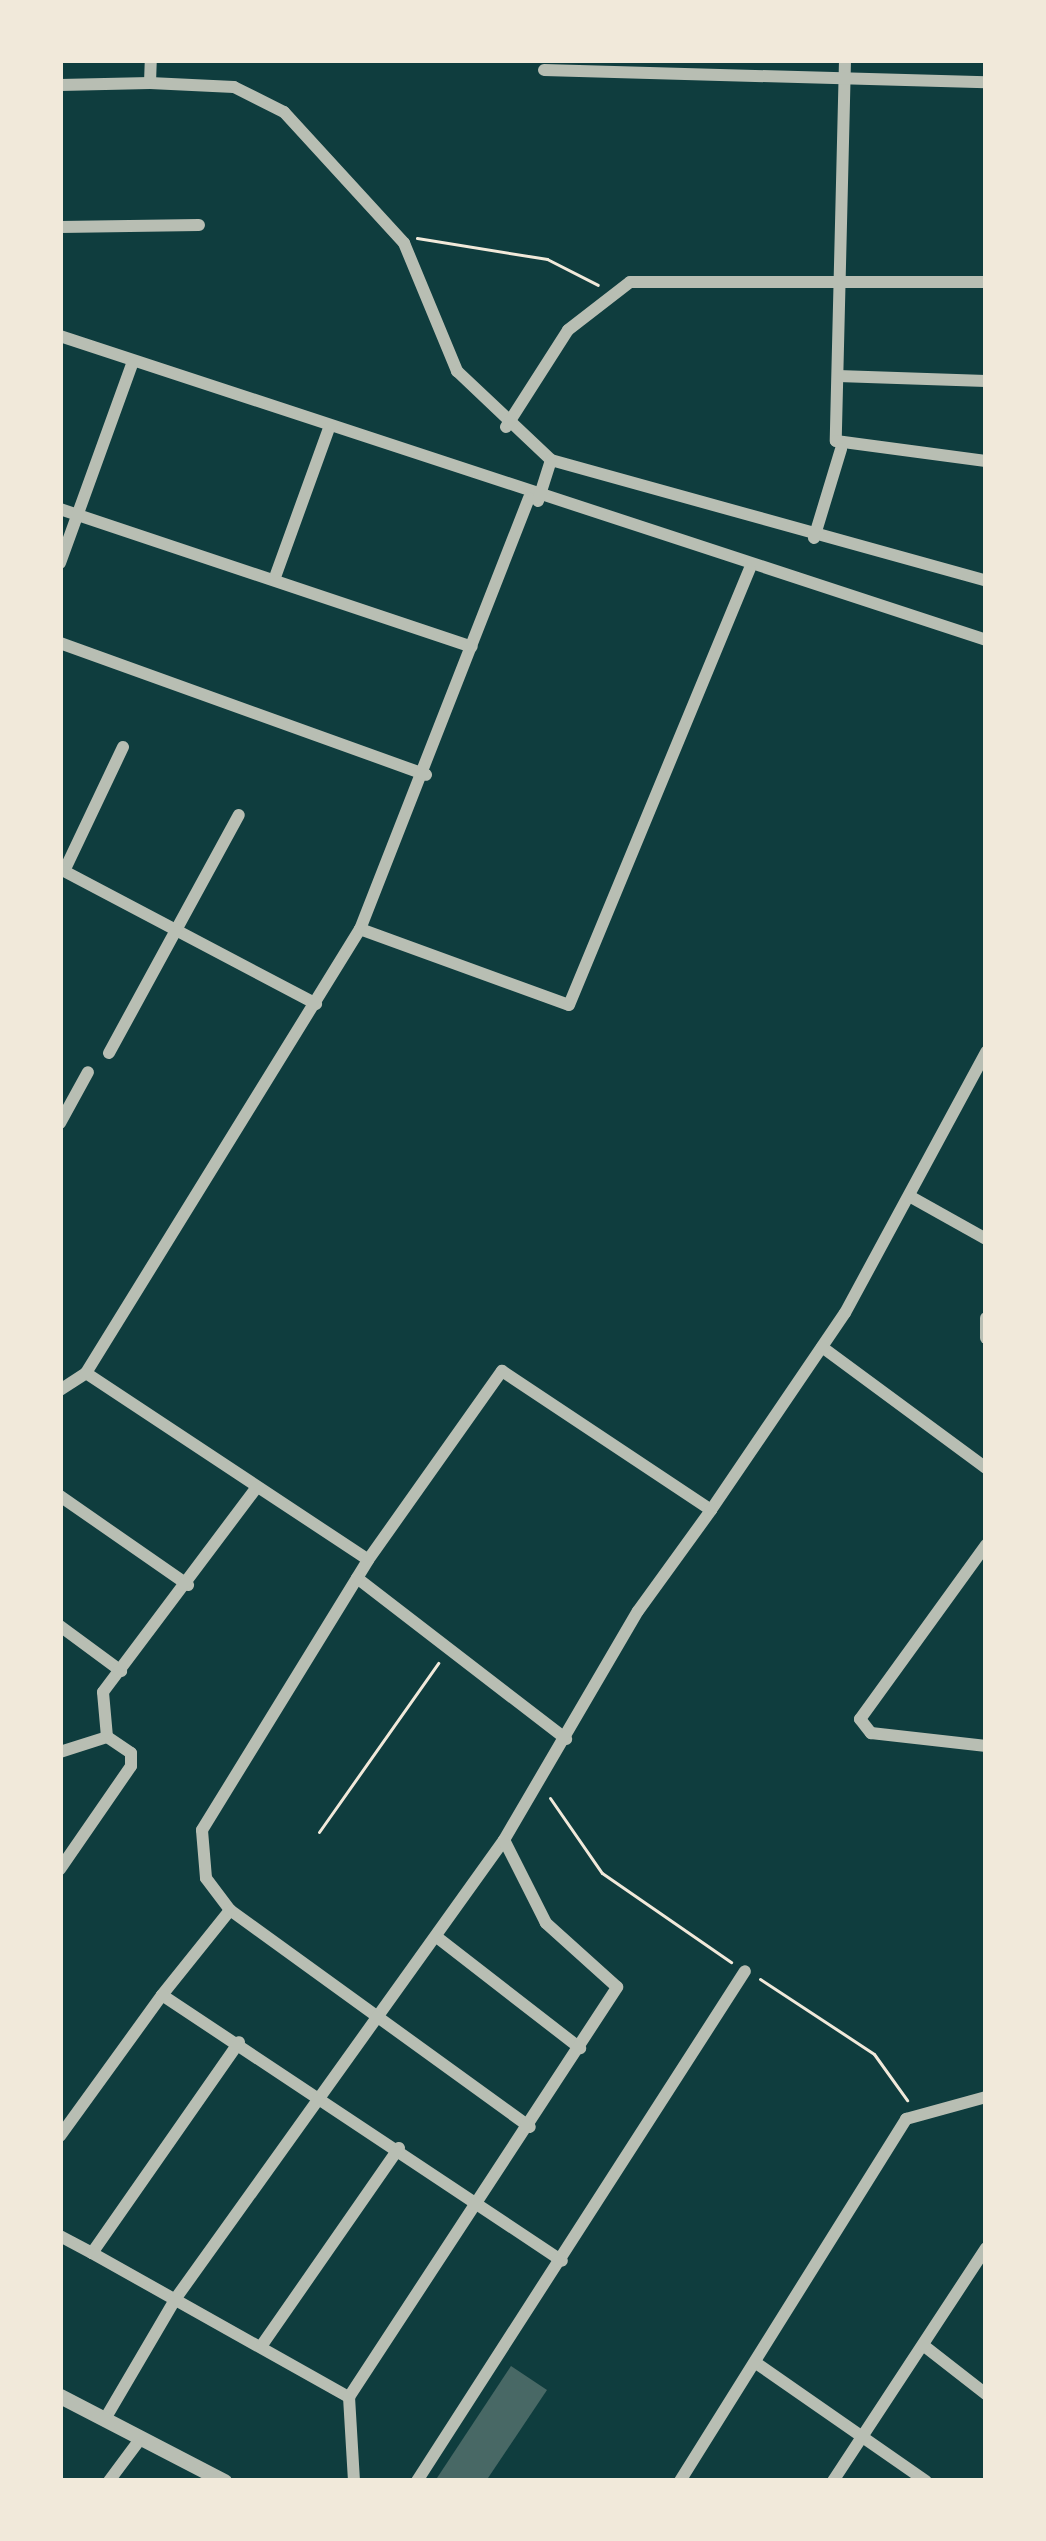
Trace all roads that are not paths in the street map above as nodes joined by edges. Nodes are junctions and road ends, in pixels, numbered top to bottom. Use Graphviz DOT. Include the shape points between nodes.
graph roads {
  1 [pos="151,60"];
  2 [pos="845,60"];
  3 [pos="544,70"];
  4 [pos="844,78"];
  5 [pos="986,82"];
  6 [pos="150,83"];
  7 [pos="60,85"];
  8 [pos="199,225"];
  9 [pos="60,227"];
  10 [pos="842,278"];
  11 [pos="986,282"];
  12 [pos="60,336"];
  13 [pos="133,361"];
  14 [pos="838,376"];
  15 [pos="986,381"];
  16 [pos="506,427"];
  17 [pos="329,428"];
  18 [pos="841,449"];
  19 [pos="551,460"];
  20 [pos="986,461"];
  21 [pos="533,499"];
  22 [pos="60,509"];
  23 [pos="78,515"];
  24 [pos="814,538"];
  25 [pos="60,563"];
  26 [pos="750,569"];
  27 [pos="274,580"];
  28 [pos="986,581"];
  29 [pos="986,640"];
  30 [pos="60,643"];
  31 [pos="472,647"];
  32 [pos="123,747"];
  33 [pos="426,775"];
  34 [pos="239,815"];
  35 [pos="359,928"];
  36 [pos="180,930"];
  37 [pos="316,1004"];
  38 [pos="109,1053"];
  39 [pos="984,1062"];
  40 [pos="88,1072"];
  41 [pos="60,1123"];
  42 [pos="911,1196"];
  43 [pos="986,1239"];
  44 [pos="986,1318"];
  45 [pos="986,1338"];
  46 [pos="822,1347"];
  47 [pos="86,1373"];
  48 [pos="60,1390"];
  49 [pos="986,1468"];
  50 [pos="257,1487"];
  51 [pos="60,1496"];
  52 [pos="711,1510"];
  53 [pos="986,1545"];
  54 [pos="368,1561"];
  55 [pos="357,1578"];
  56 [pos="188,1585"];
  57 [pos="60,1626"];
  58 [pos="122,1671"];
  59 [pos="107,1738"];
  60 [pos="566,1739"];
  61 [pos="986,1746"];
  62 [pos="60,1752"];
  63 [pos="504,1840"];
  64 [pos="60,1869"];
  65 [pos="230,1910"];
  66 [pos="438,1938"];
  67 [pos="745,1971"];
  68 [pos="162,1995"];
  69 [pos="385,2014"];
  70 [pos="239,2042"];
  71 [pos="580,2048"];
  72 [pos="320,2092"];
  73 [pos="986,2097"];
  74 [pos="530,2127"];
  75 [pos="60,2136"];
  76 [pos="398,2148"];
  77 [pos="479,2204"];
  78 [pos="60,2236"];
  79 [pos="986,2248"];
  80 [pos="92,2253"];
  81 [pos="562,2260"];
  82 [pos="176,2298"];
  83 [pos="262,2345"];
  84 [pos="923,2345"];
  85 [pos="756,2363"];
  86 [pos="986,2394"];
  87 [pos="60,2396"];
  88 [pos="349,2397"];
  89 [pos="105,2419"];
  90 [pos="864,2437"];
  91 [pos="141,2438"];
  92 [pos="109,2481"];
  93 [pos="224,2481"];
  94 [pos="354,2481"];
  95 [pos="417,2481"];
  96 [pos="680,2481"];
  97 [pos="833,2481"];
  98 [pos="926,2481"];
  1 -- 6 [label="street"];
  2 -- 4 [label="street"];
  3 -- 4 [label="street"];
  4 -- 5 [label="street"];
  4 -- 10 [label="street"];
  6 -- 7 [label="street"];
  6 -- 16 [label="street" via="260,95 404,243 457,371"];
  8 -- 9 [label="street"];
  10 -- 11 [label="street"];
  10 -- 14 [label="street"];
  10 -- 16 [label="street" via="647,278 610,293 558,343"];
  12 -- 13 [label="street"];
  13 -- 17 [label="street"];
  13 -- 23 [label="street"];
  14 -- 15 [label="street"];
  14 -- 18 [label="street"];
  16 -- 19 [label="street"];
  17 -- 21 [label="street"];
  17 -- 27 [label="street"];
  18 -- 20 [label="street"];
  18 -- 24 [label="street"];
  19 -- 21 [label="street"];
  19 -- 24 [label="street"];
  21 -- 26 [label="street"];
  21 -- 31 [label="street"];
  22 -- 23 [label="street"];
  23 -- 25 [label="street"];
  23 -- 27 [label="street"];
  24 -- 28 [label="street"];
  26 -- 29 [label="street"];
  26 -- 35 [label="street" via="569,1005"];
  27 -- 31 [label="street"];
  30 -- 33 [label="street"];
  31 -- 33 [label="street"];
  32 -- 36 [label="street" via="62,868"];
  33 -- 35 [label="street"];
  34 -- 36 [label="street"];
  35 -- 37 [label="street"];
  36 -- 37 [label="street"];
  36 -- 38 [label="street"];
  37 -- 47 [label="street"];
  39 -- 42 [label="street"];
  40 -- 41 [label="street"];
  42 -- 43 [label="street"];
  42 -- 46 [label="street"];
  44 -- 45 [label="street"];
  46 -- 49 [label="street"];
  46 -- 52 [label="street"];
  47 -- 48 [label="street"];
  47 -- 50 [label="street"];
  50 -- 54 [label="street"];
  50 -- 56 [label="street"];
  51 -- 56 [label="street"];
  52 -- 54 [label="street" via="502,1371"];
  52 -- 60 [label="street"];
  53 -- 61 [label="street" via="860,1719 871,1733"];
  54 -- 55 [label="street"];
  55 -- 60 [label="street"];
  55 -- 65 [label="street" via="202,1830 206,1878"];
  56 -- 58 [label="street"];
  57 -- 58 [label="street"];
  58 -- 59 [label="street" via="102,1695"];
  59 -- 62 [label="street"];
  59 -- 64 [label="street" via="131,1753 131,1766"];
  60 -- 63 [label="street"];
  63 -- 66 [label="street"];
  63 -- 71 [label="street" via="545,1923 616,1982"];
  65 -- 68 [label="street"];
  65 -- 69 [label="street"];
  66 -- 69 [label="street"];
  66 -- 71 [label="street"];
  67 -- 81 [label="street"];
  68 -- 70 [label="street"];
  68 -- 75 [label="street"];
  69 -- 72 [label="street"];
  69 -- 74 [label="street"];
  70 -- 72 [label="street"];
  70 -- 80 [label="street"];
  71 -- 74 [label="street"];
  72 -- 76 [label="street"];
  72 -- 82 [label="street"];
  73 -- 85 [label="street" via="906,2119"];
  74 -- 77 [label="street"];
  76 -- 77 [label="street"];
  76 -- 83 [label="street"];
  77 -- 81 [label="street"];
  77 -- 88 [label="street"];
  78 -- 80 [label="street"];
  79 -- 84 [label="street"];
  80 -- 82 [label="street"];
  81 -- 95 [label="street"];
  82 -- 83 [label="street"];
  82 -- 89 [label="street"];
  83 -- 88 [label="street"];
  84 -- 86 [label="street"];
  84 -- 90 [label="street"];
  85 -- 90 [label="street"];
  85 -- 96 [label="street"];
  87 -- 89 [label="street"];
  88 -- 94 [label="street"];
  89 -- 91 [label="street"];
  90 -- 97 [label="street"];
  90 -- 98 [label="street"];
  91 -- 92 [label="street"];
  91 -- 93 [label="street"];
}
